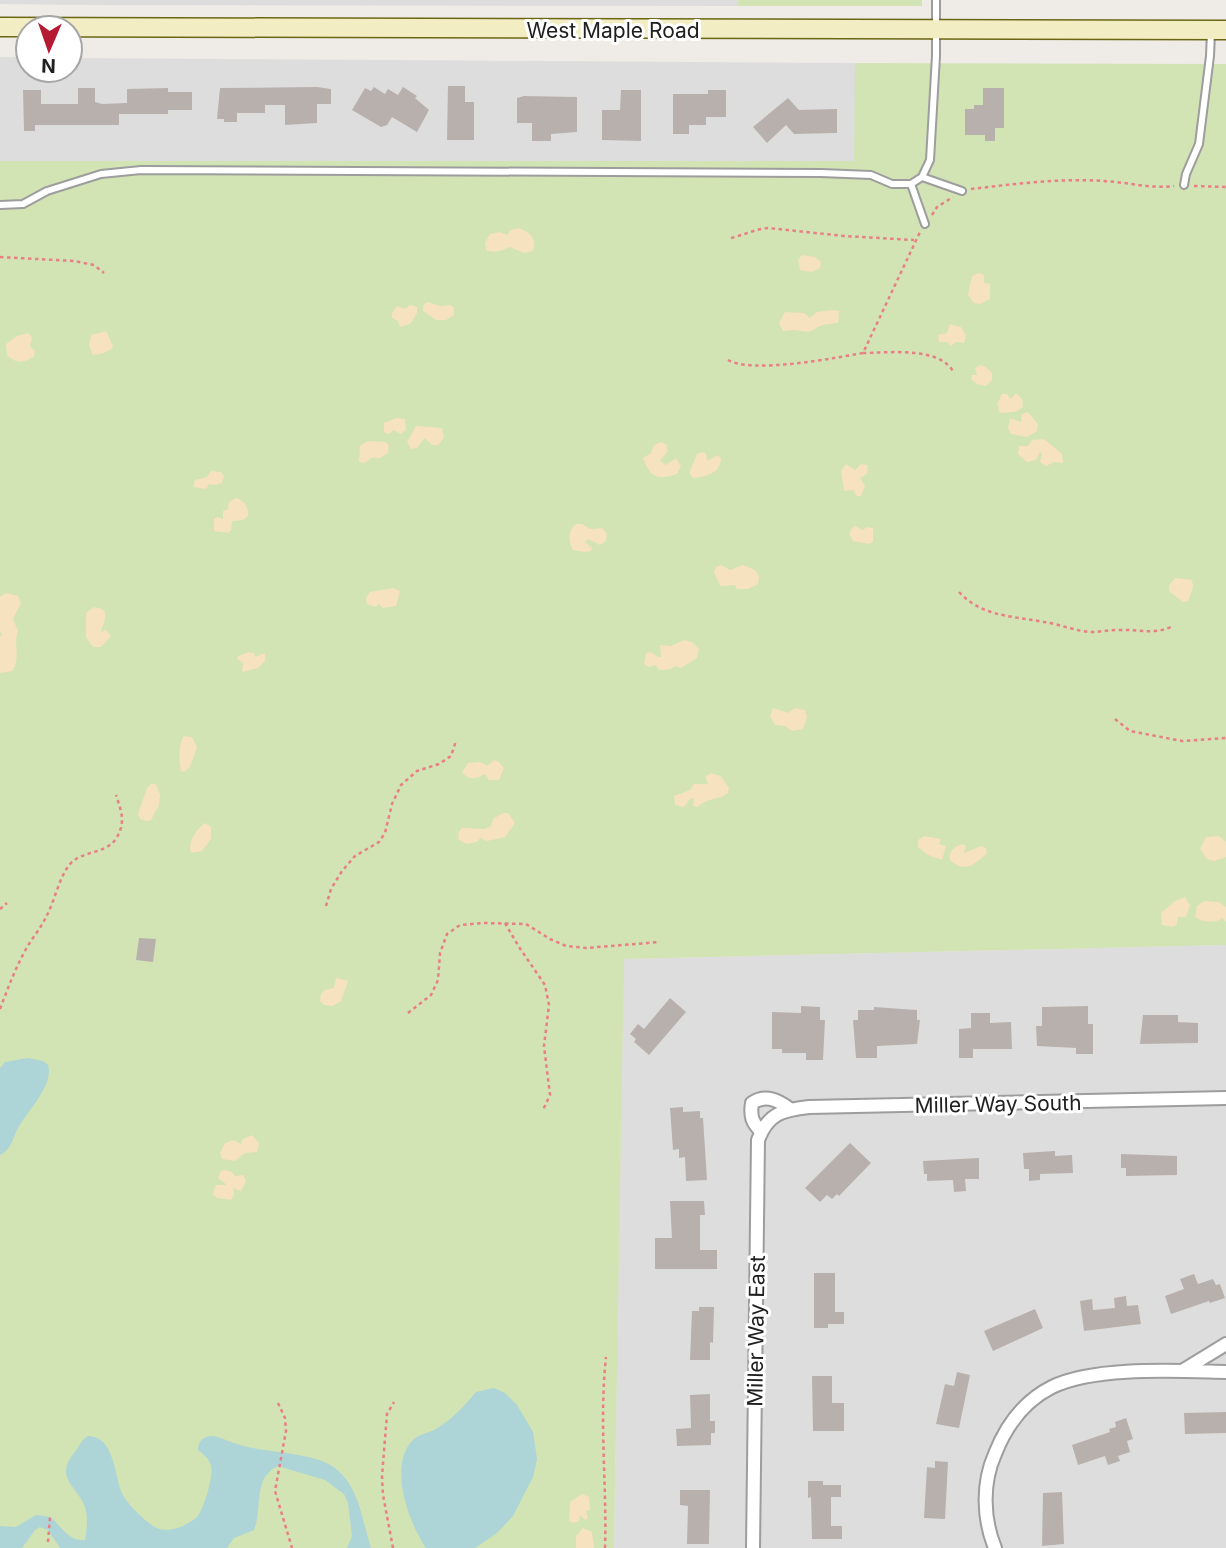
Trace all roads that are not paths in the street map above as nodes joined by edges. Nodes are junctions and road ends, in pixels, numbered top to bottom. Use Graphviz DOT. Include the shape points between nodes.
graph roads {
  1 [pos="936,0"];
  2 [pos="0,27"];
  3 [pos="1218,30"];
  4 [pos="936,31"];
  5 [pos="922,177"];
  6 [pos="911,184"];
  7 [pos="1184,186"];
  8 [pos="962,191"];
  9 [pos="0,205"];
  10 [pos="925,224"];
  11 [pos="1226,1098"];
  12 [pos="790,1109"];
  13 [pos="761,1131"];
  14 [pos="1226,1344"];
  15 [pos="1182,1371"];
  16 [pos="1226,1373"];
  17 [pos="753,1548"];
  18 [pos="995,1548"];
  1 -- 4 [label="lane"];
  2 -- 4 [label="main road, West Maple Road"];
  3 -- 4 [label="main road, West Maple Road"];
  3 -- 7 [label="lane" via="1210,56 1199,144"];
  4 -- 5 [label="lane" via="930,160"];
  5 -- 6 [label="lane"];
  5 -- 8 [label="lane"];
  6 -- 9 [label="lane" via="892,184 871,175 821,173 141,170 102,174 47,191 23,204"];
  6 -- 10 [label="lane"];
  11 -- 12 [label="street, Miller Way South"];
  12 -- 13 [label="street, Miller Way South" via="772,1118"];
  12 -- 13 [label="street, Miller Way East" via="766,1098 752,1103 752,1118"];
  13 -- 17 [label="street, Miller Way East"];
  14 -- 15 [label="street"];
  15 -- 16 [label="street"];
  15 -- 18 [label="street" via="1136,1371 1065,1381 1021,1410 990,1464 986,1505"];
}
